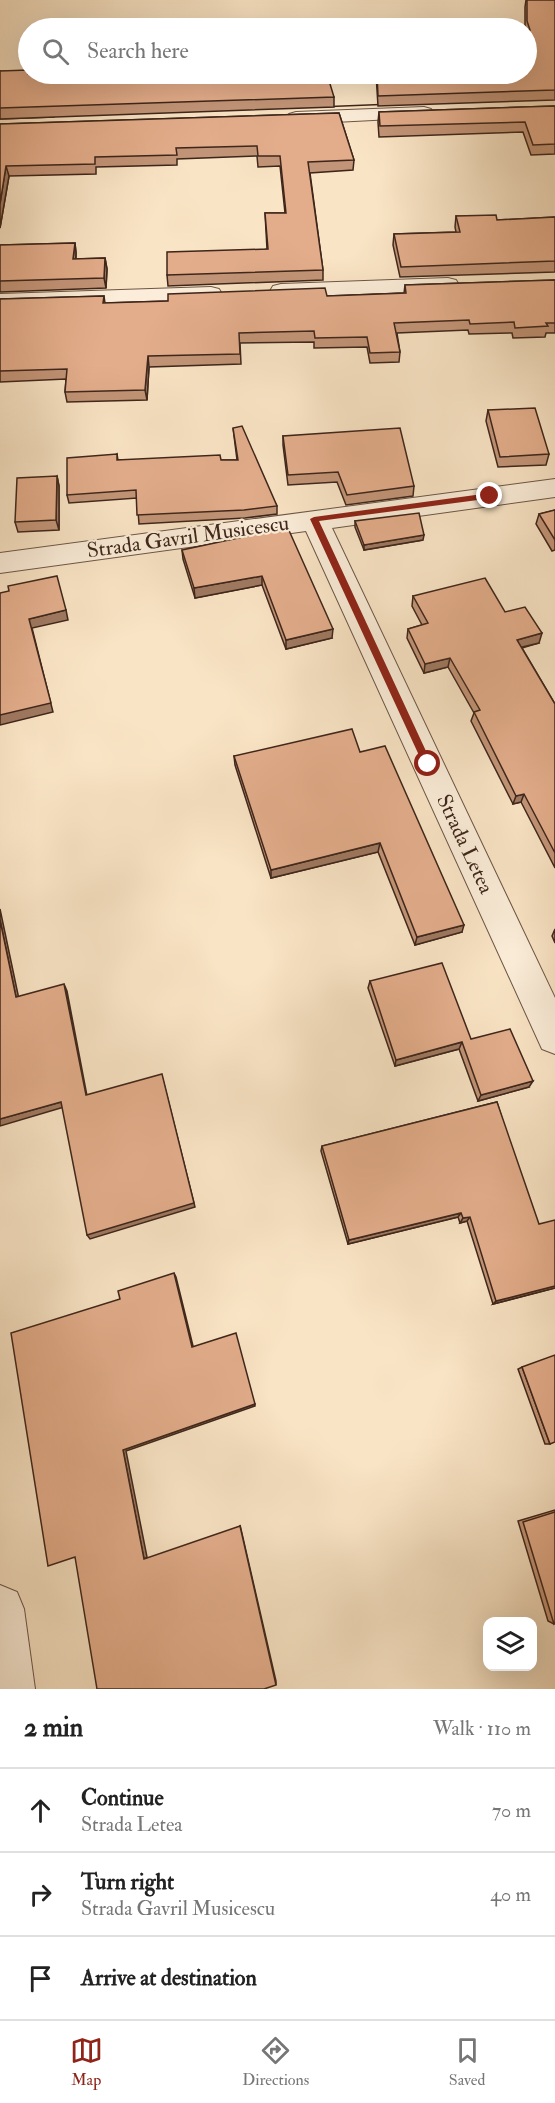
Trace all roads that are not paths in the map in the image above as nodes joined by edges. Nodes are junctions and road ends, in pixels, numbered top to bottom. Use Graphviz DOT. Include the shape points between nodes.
graph roads {
  1 [pos="437,113"];
  2 [pos="272,118"];
  3 [pos="472,284"];
  4 [pos="260,292"];
  5 [pos="236,293"];
  6 [pos="0,301"];
  7 [pos="555,488"];
  8 [pos="314,519"];
  9 [pos="0,563"];
  10 [pos="555,1037"];
  11 [pos="0,1609"];
  12 [pos="11,1689"];
  1 -- 2 [label="street"];
  3 -- 4 [label="street"];
  5 -- 6 [label="street"];
  7 -- 8 [label="street, Strada Gavril Musicescu"];
  8 -- 9 [label="street, Strada Gavril Musicescu"];
  8 -- 10 [label="street, Strada Letea"];
  11 -- 12 [label="street"];
}
